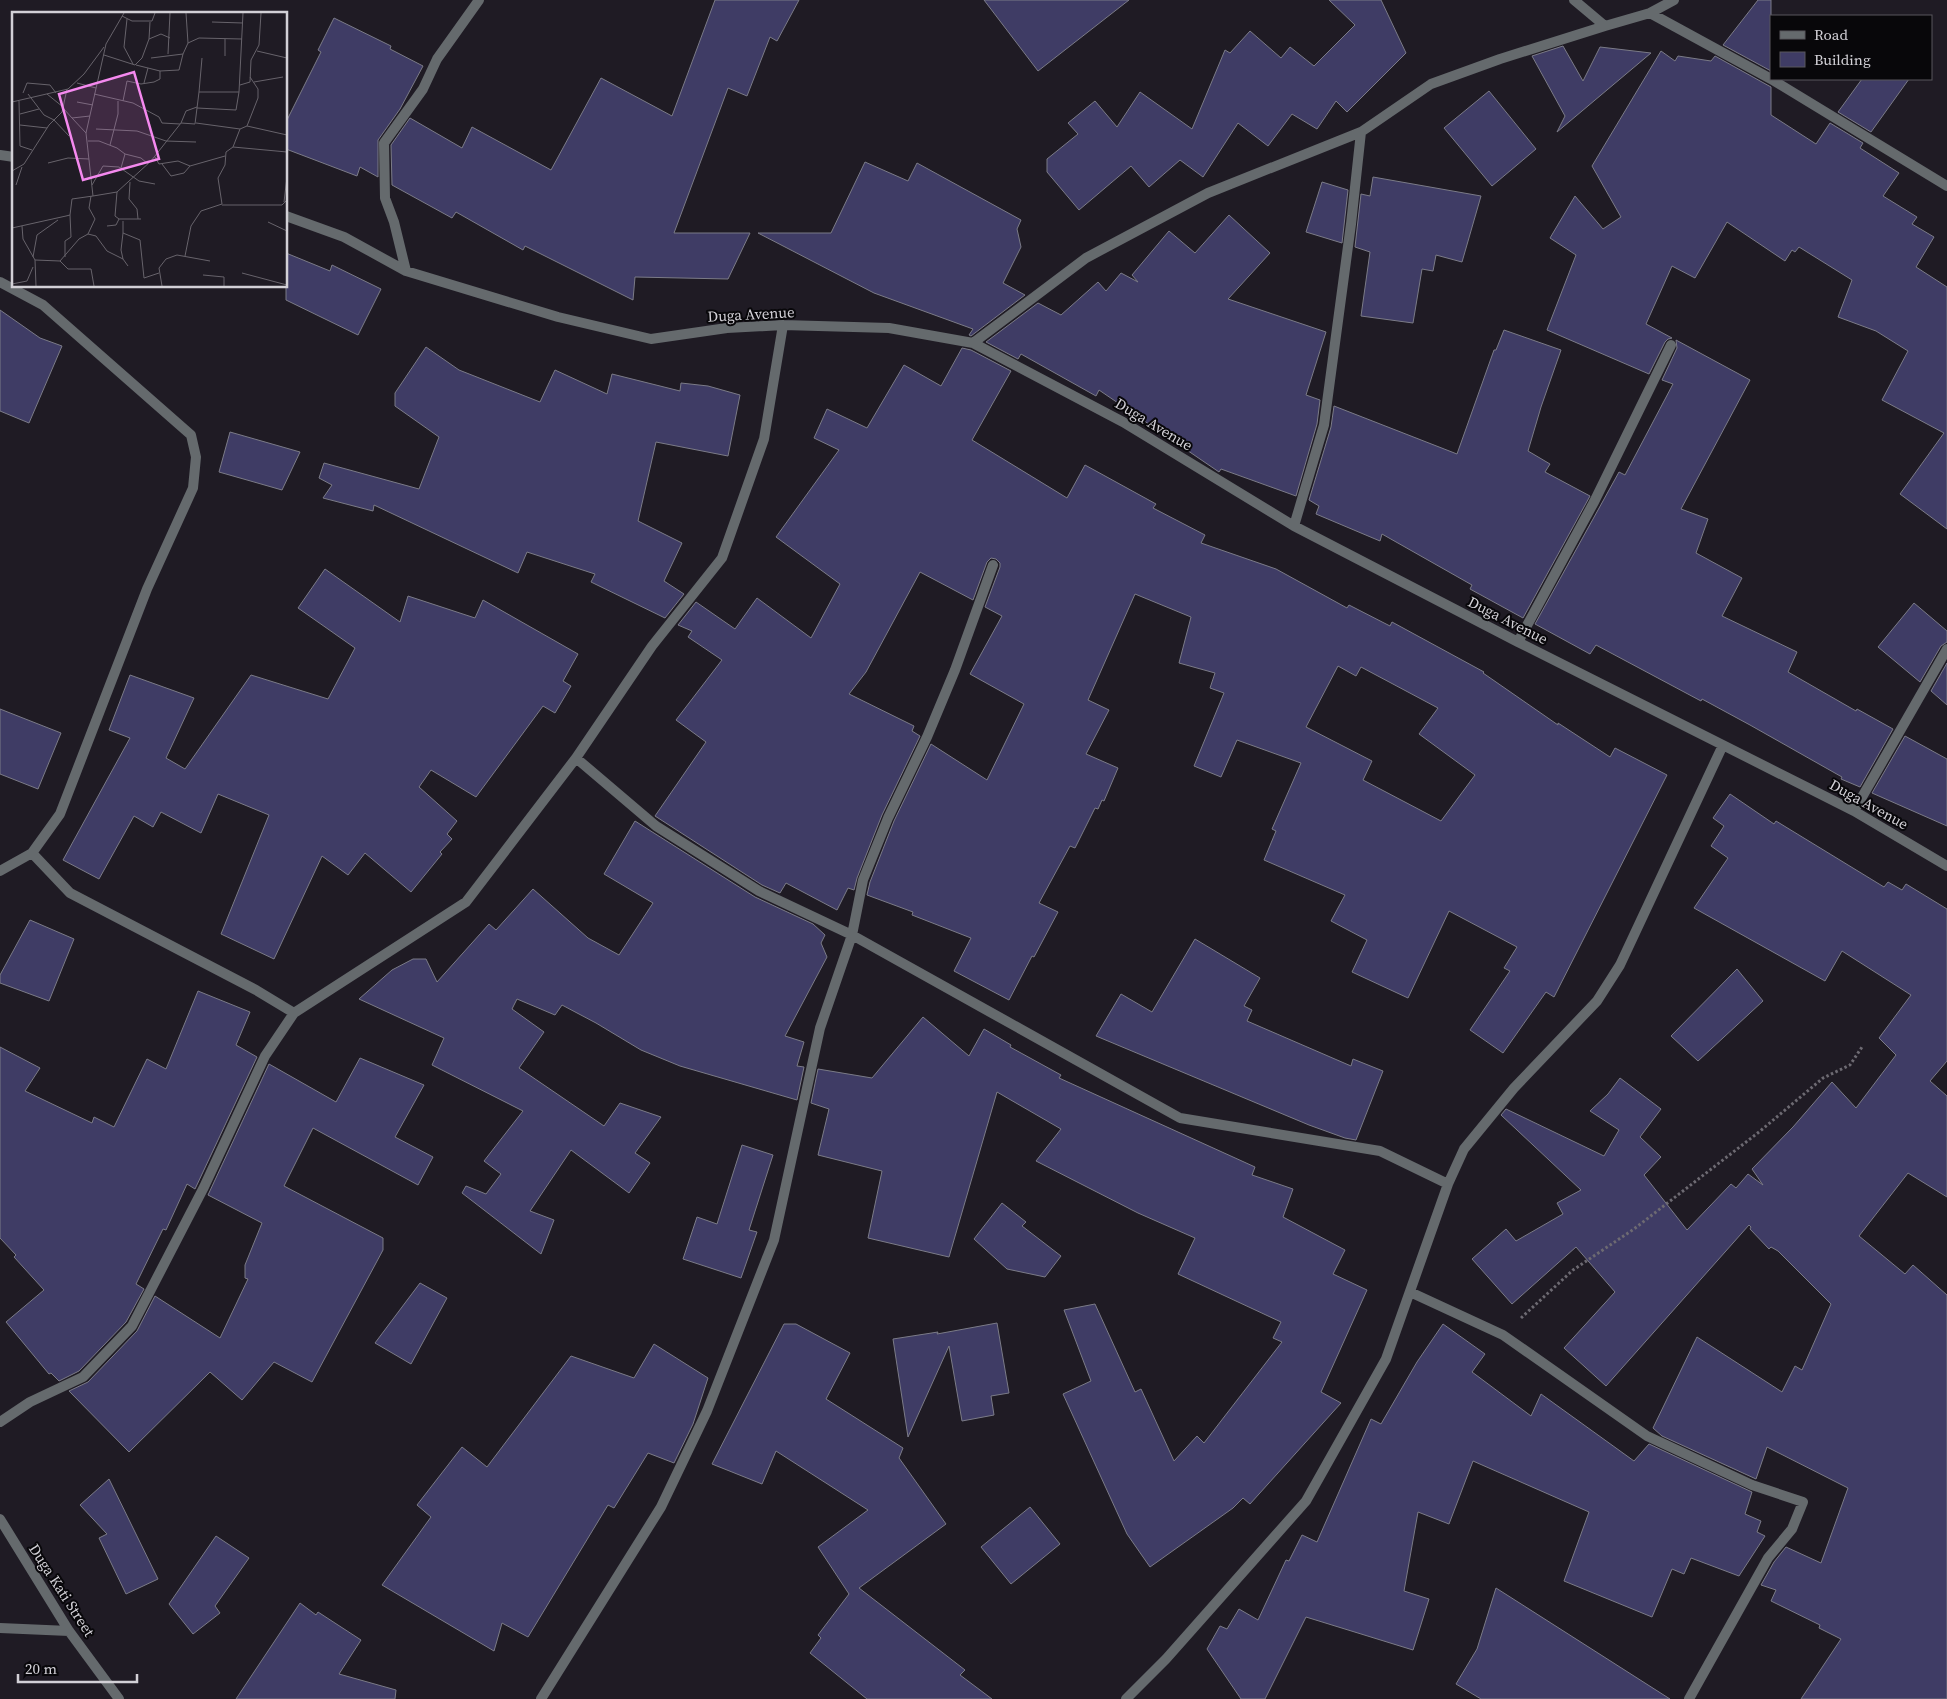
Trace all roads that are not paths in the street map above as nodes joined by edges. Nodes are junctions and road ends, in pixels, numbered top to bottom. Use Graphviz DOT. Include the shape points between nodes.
graph roads {
  1 [pos="478,0"];
  2 [pos="1574,0"];
  3 [pos="1674,0"];
  4 [pos="1650,13"];
  5 [pos="1605,26"];
  6 [pos="1770,78"];
  7 [pos="1773,80"];
  8 [pos="1361,132"];
  9 [pos="1947,186"];
  10 [pos="288,217"];
  11 [pos="406,271"];
  12 [pos="0,282"];
  13 [pos="783,325"];
  14 [pos="973,343"];
  15 [pos="1671,346"];
  16 [pos="1294,526"];
  17 [pos="993,565"];
  18 [pos="1518,642"];
  19 [pos="1947,649"];
  20 [pos="1723,745"];
  21 [pos="576,758"];
  22 [pos="1854,811"];
  23 [pos="32,853"];
  24 [pos="1947,866"];
  25 [pos="0,871"];
  26 [pos="852,935"];
  27 [pos="294,1013"];
  28 [pos="1448,1184"];
  29 [pos="1410,1292"];
  30 [pos="0,1422"];
  31 [pos="0,1519"];
  32 [pos="0,1628"];
  33 [pos="69,1631"];
  34 [pos="119,1699"];
  35 [pos="541,1699"];
  36 [pos="1126,1699"];
  37 [pos="1689,1699"];
  1 -- 11 [label="street" via="436,59 423,89 384,143 385,198"];
  2 -- 5 [label="street"];
  3 -- 4 [label="street"];
  4 -- 5 [label="street"];
  4 -- 6 [label="street"];
  5 -- 8 [label="street" via="1431,84"];
  7 -- 9 [label="street"];
  8 -- 14 [label="street" via="1208,193 1086,258"];
  8 -- 16 [label="street" via="1324,425"];
  10 -- 11 [label="street, Duga Avenue" via="344,237"];
  11 -- 13 [label="street, Duga Avenue" via="558,316 651,339 727,328"];
  12 -- 23 [label="street" via="43,305 191,435 196,457 193,488 147,589 60,814"];
  13 -- 14 [label="street, Duga Avenue" via="889,328"];
  13 -- 21 [label="street" via="764,439 722,558 652,646"];
  14 -- 16 [label="street, Duga Avenue" via="1123,422"];
  15 -- 18 [label="street" via="1594,502"];
  16 -- 18 [label="street, Duga Avenue"];
  17 -- 26 [label="street" via="951,679 863,880"];
  18 -- 20 [label="street, Duga Avenue"];
  19 -- 22 [label="street"];
  20 -- 22 [label="street, Duga Avenue"];
  20 -- 28 [label="street" via="1620,965 1597,1001 1514,1088 1464,1149"];
  21 -- 26 [label="street" via="656,826 759,891"];
  21 -- 27 [label="street" via="466,902"];
  22 -- 24 [label="street, Duga Avenue"];
  23 -- 25 [label="street"];
  23 -- 27 [label="street" via="70,893"];
  26 -- 28 [label="street" via="1180,1118 1380,1151"];
  26 -- 35 [label="street" via="820,1028 774,1240 707,1411 662,1507"];
  27 -- 30 [label="street" via="265,1056 204,1186 132,1326 83,1377 30,1402"];
  28 -- 29 [label="street"];
  29 -- 36 [label="street" via="1386,1359 1306,1501"];
  29 -- 37 [label="street" via="1502,1335 1647,1436 1752,1485 1803,1502 1792,1529 1768,1558"];
  31 -- 33 [label="street, Duga Kati Street"];
  32 -- 33 [label="street"];
  33 -- 34 [label="street, Duga Kati Street"];
}
